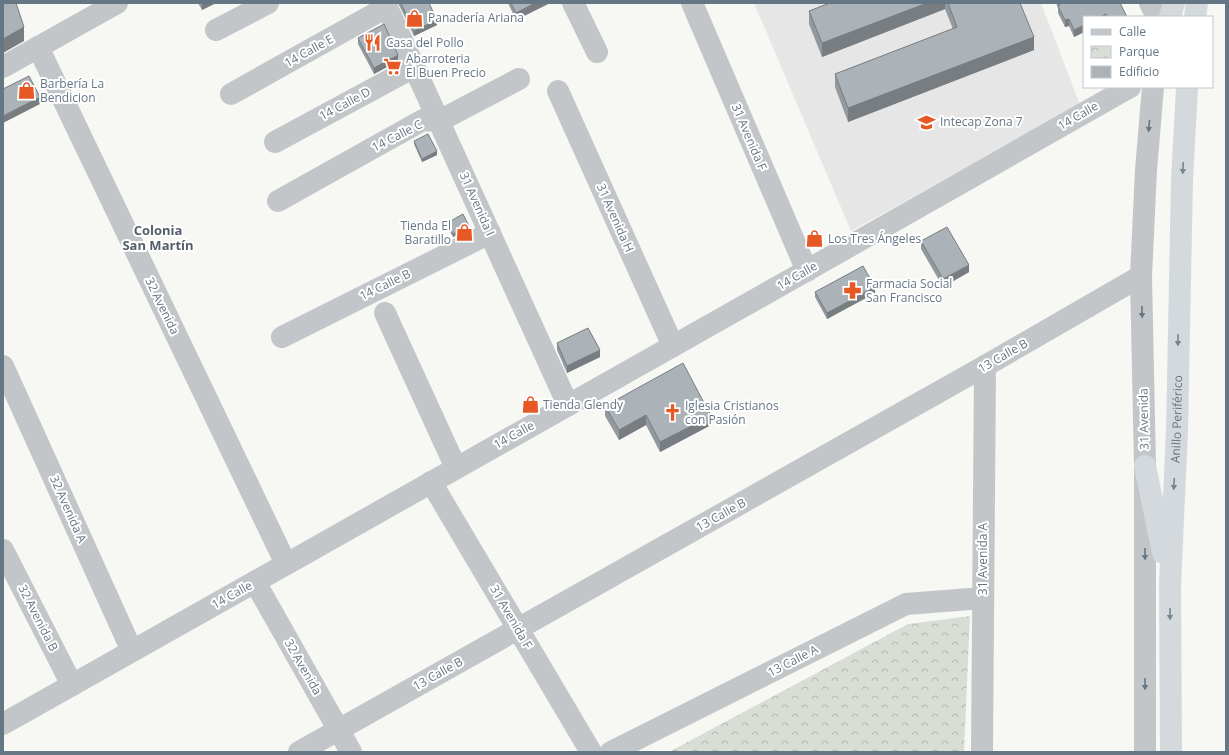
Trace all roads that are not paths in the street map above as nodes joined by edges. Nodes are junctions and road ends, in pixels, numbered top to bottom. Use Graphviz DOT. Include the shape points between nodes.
graph roads {
  1 [pos="117,3"];
  2 [pos="268,3"];
  3 [pos="573,3"];
  4 [pos="692,3"];
  5 [pos="1150,3"];
  6 [pos="1161,3"];
  7 [pos="1174,3"];
  8 [pos="1197,3"];
  9 [pos="386,5"];
  10 [pos="86,11"];
  11 [pos="1156,16"];
  12 [pos="1157,16"];
  13 [pos="1170,16"];
  14 [pos="1195,16"];
  15 [pos="216,30"];
  16 [pos="38,47"];
  17 [pos="597,52"];
  18 [pos="3,67"];
  19 [pos="414,67"];
  20 [pos="519,79"];
  21 [pos="1128,88"];
  22 [pos="1153,88"];
  23 [pos="1187,88"];
  24 [pos="558,91"];
  25 [pos="231,94"];
  26 [pos="439,121"];
  27 [pos="275,142"];
  28 [pos="278,201"];
  29 [pos="490,233"];
  30 [pos="807,271"];
  31 [pos="1141,276"];
  32 [pos="385,312"];
  33 [pos="282,337"];
  34 [pos="673,346"];
  35 [pos="3,366"];
  36 [pos="985,366"];
  37 [pos="568,405"];
  38 [pos="1145,466"];
  39 [pos="456,468"];
  40 [pos="431,482"];
  41 [pos="3,550"];
  42 [pos="286,564"];
  43 [pos="255,582"];
  44 [pos="1170,585"];
  45 [pos="983,598"];
  46 [pos="517,629"];
  47 [pos="132,651"];
  48 [pos="72,685"];
  49 [pos="3,724"];
  50 [pos="339,729"];
  51 [pos="299,752"];
  52 [pos="351,752"];
  53 [pos="590,752"];
  54 [pos="611,752"];
  55 [pos="982,752"];
  56 [pos="1145,752"];
  57 [pos="1171,752"];
  1 -- 10 [label="street"];
  2 -- 15 [label="street"];
  3 -- 17 [label="street"];
  4 -- 30 [label="street, 31 Avenida F"];
  5 -- 11 [label="street"];
  6 -- 12 [label="street"];
  7 -- 13 [label="highway"];
  8 -- 14 [label="highway"];
  9 -- 19 [label="street, 31 Avenida I"];
  9 -- 25 [label="street, 14 Calle E"];
  10 -- 16 [label="street"];
  16 -- 18 [label="street"];
  16 -- 42 [label="street, 32 Avenida"];
  19 -- 26 [label="street, 31 Avenida I"];
  19 -- 27 [label="street, 14 Calle D"];
  20 -- 26 [label="street, 14 Calle C"];
  21 -- 30 [label="street, 14 Calle"];
  22 -- 31 [label="street, 31 Avenida, one-way"];
  23 -- 44 [label="highway, Anillo Periférico, one-way"];
  24 -- 34 [label="street, 31 Avenida H"];
  26 -- 28 [label="street, 14 Calle C" via="423,120"];
  26 -- 29 [label="street, 31 Avenida I"];
  29 -- 33 [label="street, 14 Calle B"];
  29 -- 37 [label="street, 31 Avenida I"];
  30 -- 34 [label="street, 14 Calle"];
  31 -- 36 [label="street, 13 Calle B"];
  31 -- 38 [label="street, 31 Avenida, one-way"];
  32 -- 39 [label="street"];
  34 -- 37 [label="street, 14 Calle"];
  35 -- 47 [label="street, 32 Avenida A"];
  36 -- 45 [label="street, 31 Avenida A"];
  36 -- 46 [label="street, 13 Calle B"];
  37 -- 39 [label="street, 14 Calle"];
  38 -- 44 [label="highway"];
  38 -- 56 [label="street, 31 Avenida, one-way"];
  39 -- 40 [label="street, 14 Calle"];
  40 -- 42 [label="street, 14 Calle"];
  40 -- 46 [label="street, 31 Avenida F"];
  41 -- 48 [label="street, 32 Avenida B"];
  42 -- 43 [label="street, 14 Calle"];
  43 -- 47 [label="street, 14 Calle"];
  43 -- 50 [label="street, 32 Avenida"];
  44 -- 57 [label="highway, Anillo Periférico, one-way"];
  45 -- 54 [label="street, 13 Calle A" via="906,604"];
  45 -- 55 [label="street, 31 Avenida A"];
  46 -- 50 [label="street, 13 Calle B"];
  46 -- 53 [label="street, 31 Avenida F"];
  47 -- 48 [label="street, 14 Calle"];
  48 -- 49 [label="street, 14 Calle"];
  50 -- 51 [label="street, 13 Calle B"];
  50 -- 52 [label="street, 32 Avenida"];
}
